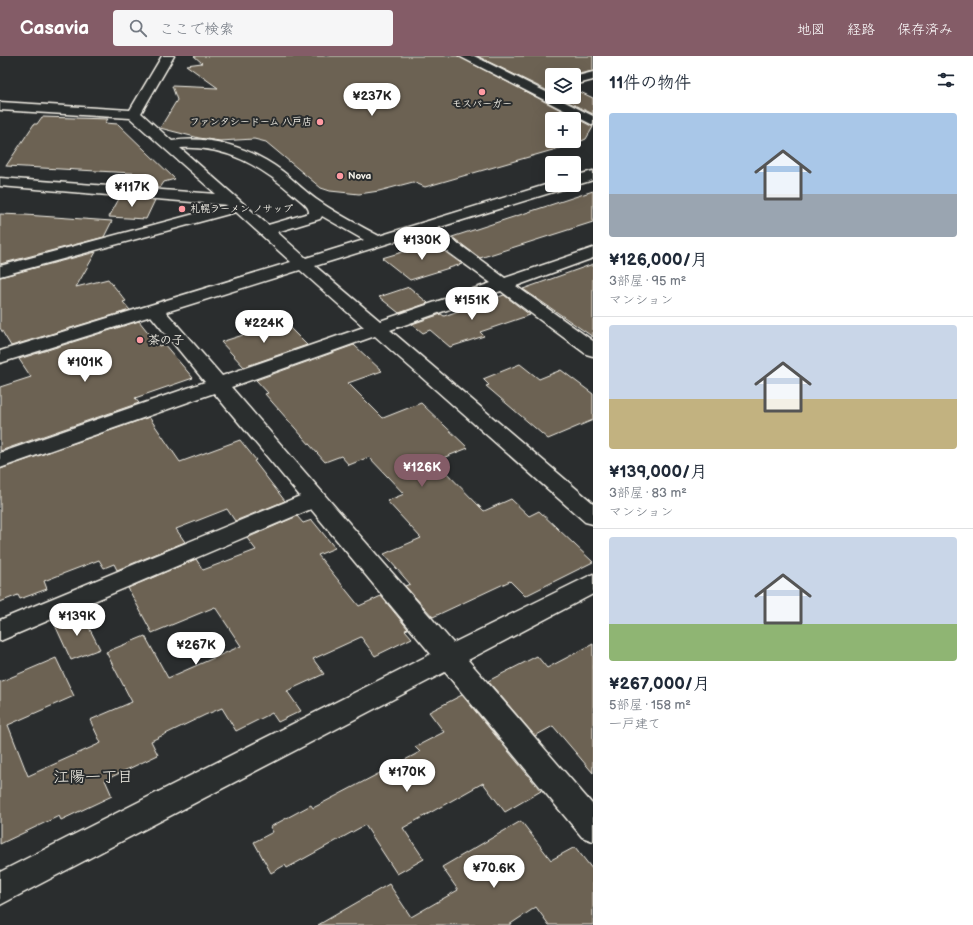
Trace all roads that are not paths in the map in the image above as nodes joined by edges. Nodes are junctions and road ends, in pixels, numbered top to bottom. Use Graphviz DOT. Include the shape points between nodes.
graph roads {
  1 [pos="168,56"];
  2 [pos="465,56"];
  3 [pos="593,76"];
  4 [pos="581,79"];
  5 [pos="545,89"];
  6 [pos="534,92"];
  7 [pos="0,106"];
  8 [pos="134,114"];
  9 [pos="593,121"];
  10 [pos="169,145"];
  11 [pos="593,175"];
  12 [pos="581,179"];
  13 [pos="0,182"];
  14 [pos="545,190"];
  15 [pos="235,204"];
  16 [pos="314,205"];
  17 [pos="424,227"];
  18 [pos="265,231"];
  19 [pos="378,242"];
  20 [pos="593,253"];
  21 [pos="303,264"];
  22 [pos="0,271"];
  23 [pos="503,286"];
  24 [pos="155,310"];
  25 [pos="378,330"];
  26 [pos="593,350"];
  27 [pos="0,357"];
  28 [pos="217,385"];
  29 [pos="0,461"];
  30 [pos="314,499"];
  31 [pos="593,516"];
  32 [pos="593,583"];
  33 [pos="0,631"];
  34 [pos="448,656"];
  35 [pos="593,827"];
  36 [pos="0,889"];
  1 -- 8 [label="street"];
  2 -- 6 [label="street"];
  3 -- 4 [label="street"];
  5 -- 6 [label="street"];
  6 -- 9 [label="street"];
  7 -- 8 [label="street"];
  8 -- 10 [label="street"];
  10 -- 15 [label="street"];
  10 -- 16 [label="street" via="195,143 244,155 264,165"];
  11 -- 12 [label="street"];
  13 -- 15 [label="street"];
  14 -- 17 [label="street"];
  15 -- 18 [label="street"];
  15 -- 22 [label="street"];
  16 -- 18 [label="street" via="317,211 315,216"];
  16 -- 19 [label="street"];
  17 -- 19 [label="street"];
  17 -- 23 [label="street"];
  18 -- 21 [label="street"];
  19 -- 21 [label="street"];
  20 -- 23 [label="street"];
  21 -- 24 [label="street"];
  21 -- 25 [label="street"];
  23 -- 25 [label="street"];
  23 -- 26 [label="street"];
  24 -- 27 [label="street"];
  24 -- 28 [label="street"];
  25 -- 28 [label="street"];
  25 -- 31 [label="street"];
  28 -- 29 [label="street"];
  28 -- 30 [label="street"];
  30 -- 33 [label="street"];
  30 -- 34 [label="street"];
  32 -- 34 [label="street"];
  34 -- 35 [label="street"];
  34 -- 36 [label="street"];
}
